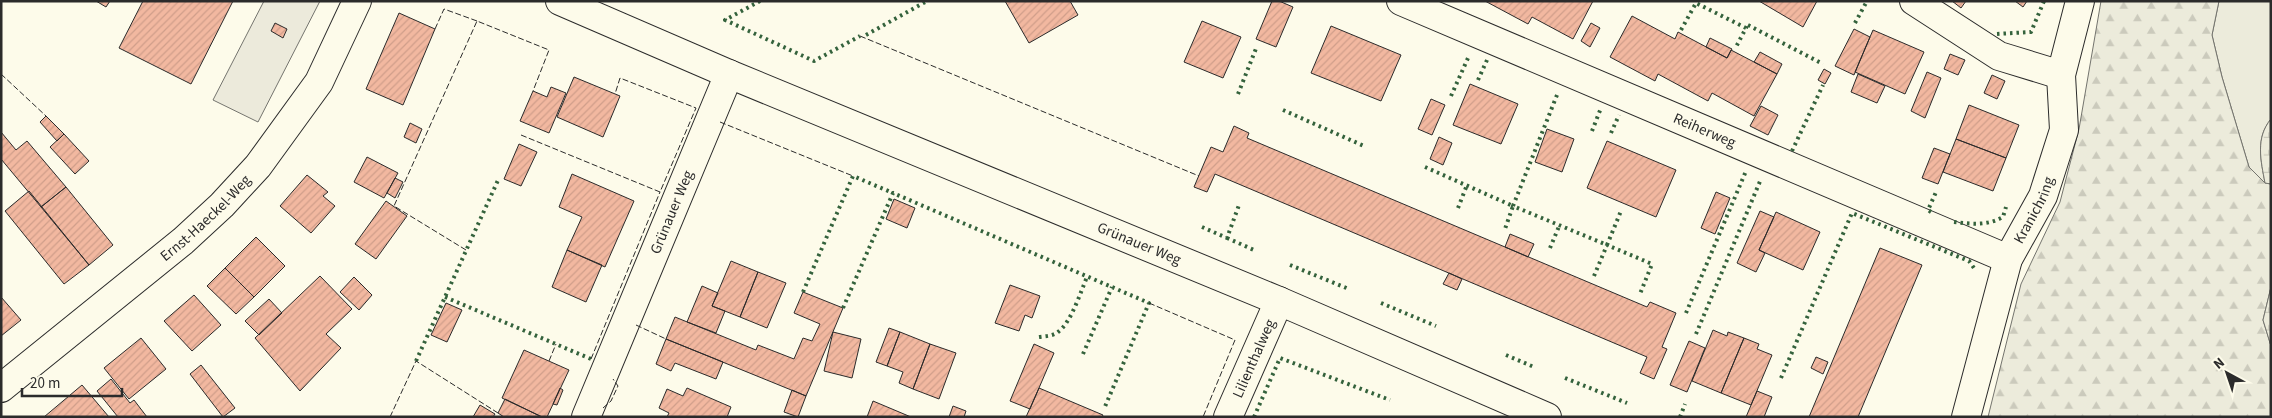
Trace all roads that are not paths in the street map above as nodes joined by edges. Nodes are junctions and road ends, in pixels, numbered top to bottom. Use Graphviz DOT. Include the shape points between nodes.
graph roads {
  1 [pos="357,1"];
  2 [pos="560,1"];
  3 [pos="1401,1"];
  4 [pos="1914,1"];
  5 [pos="2080,1"];
  6 [pos="593,7"];
  7 [pos="729,74"];
  8 [pos="2061,75"];
  9 [pos="2008,259"];
  10 [pos="1279,301"];
  11 [pos="1,388"];
  12 [pos="586,417"];
  13 [pos="1228,417"];
  14 [pos="1547,417"];
  15 [pos="1966,417"];
  1 -- 11 [label="street, Ernst-Haeckel-Weg" via="319,82 258,166 183,241"];
  2 -- 6 [label="street, Grünauer Weg"];
  3 -- 9 [label="street, Reiherweg"];
  4 -- 8 [label="street" via="1999,56"];
  5 -- 8 [label="street, Kranichring"];
  6 -- 7 [label="street, Grünauer Weg"];
  7 -- 10 [label="street, Grünauer Weg"];
  7 -- 12 [label="street, Grünauer Weg"];
  8 -- 9 [label="street, Kranichring" via="2064,130 2043,196"];
  9 -- 15 [label="street, Kranichring"];
  10 -- 13 [label="street, Lilienthalweg"];
  10 -- 14 [label="street, Grünauer Weg"];
}
